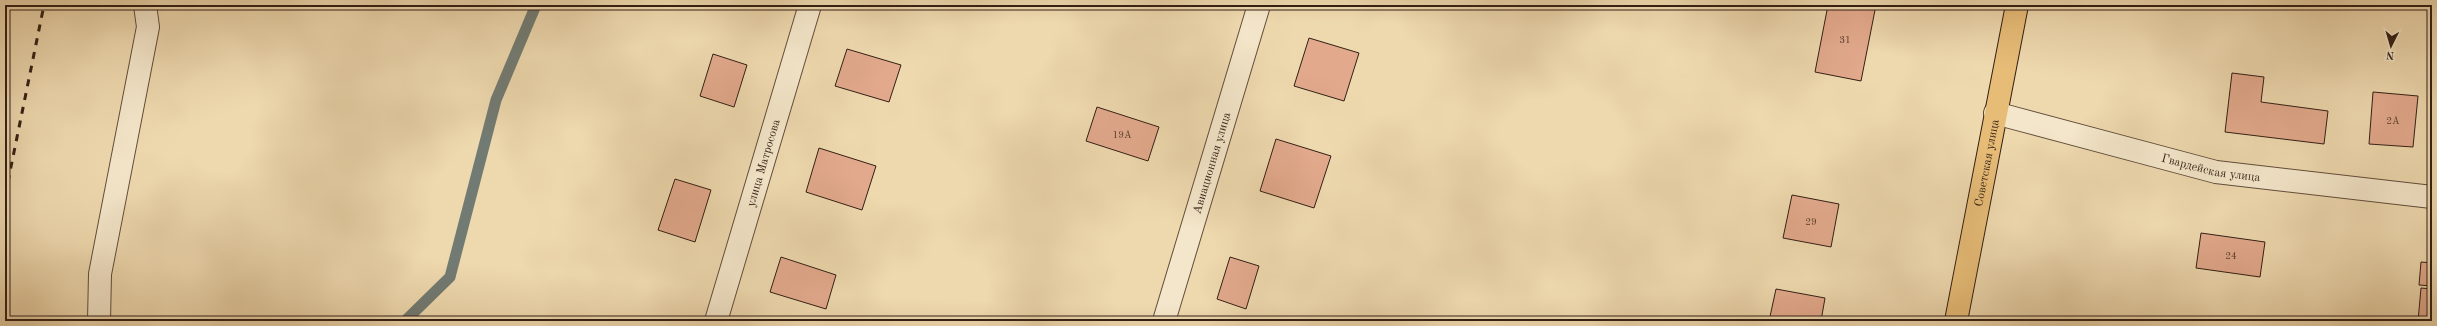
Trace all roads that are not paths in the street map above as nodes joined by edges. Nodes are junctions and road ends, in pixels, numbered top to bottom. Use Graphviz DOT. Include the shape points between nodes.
graph roads {
  1 [pos="145,5"];
  2 [pos="810,5"];
  3 [pos="1260,5"];
  4 [pos="2017,5"];
  5 [pos="1995,113"];
  6 [pos="2432,197"];
  7 [pos="99,321"];
  8 [pos="716,321"];
  9 [pos="1164,321"];
  10 [pos="1956,321"];
  1 -- 7 [label="street" via="148,27 100,274"];
  2 -- 8 [label="street, улица Матросова"];
  3 -- 9 [label="street, Авиационная улица"];
  4 -- 5 [label="main road, Советская улица"];
  5 -- 6 [label="street, Гвардейская улица" via="2216,172"];
  5 -- 10 [label="main road, Советская улица"];
}
